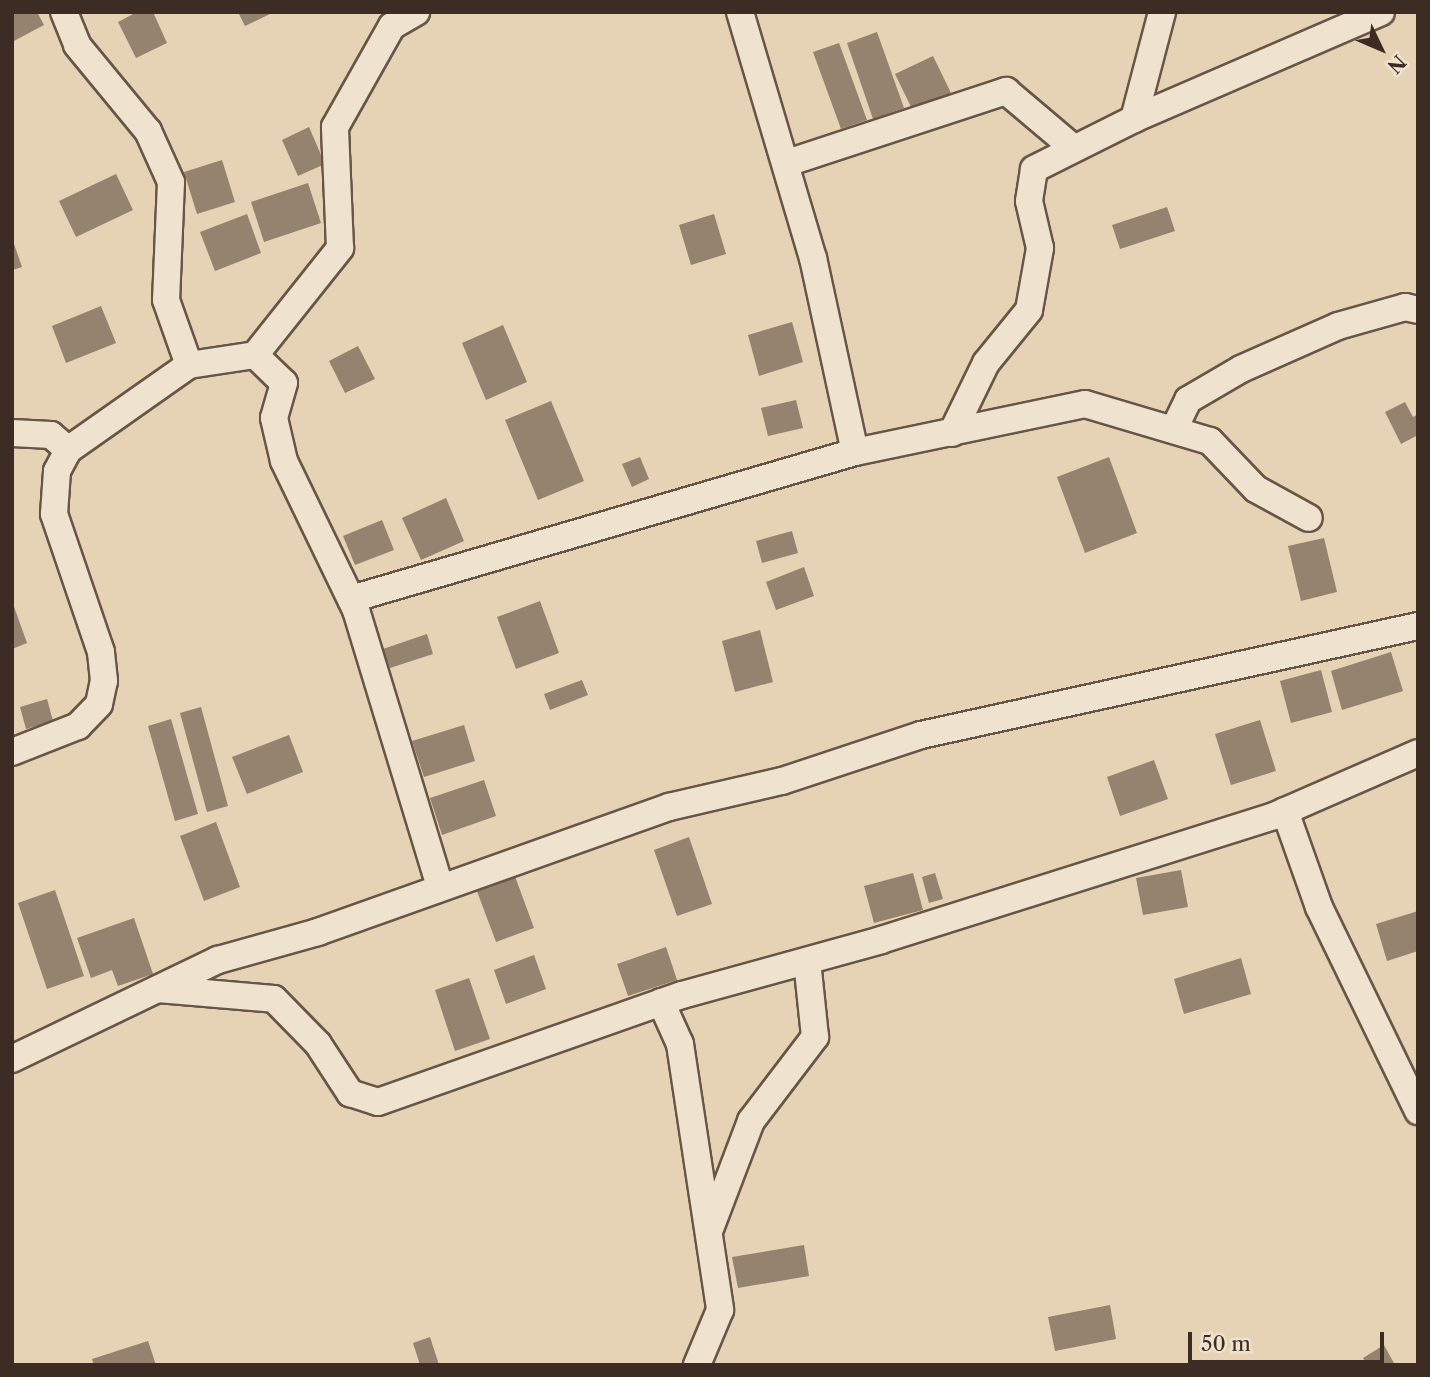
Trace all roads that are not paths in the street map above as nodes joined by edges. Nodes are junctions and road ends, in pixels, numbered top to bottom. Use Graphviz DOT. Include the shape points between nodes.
graph roads {
  1 [pos="64,12"];
  2 [pos="416,12"];
  3 [pos="740,12"];
  4 [pos="1163,12"];
  5 [pos="1381,12"];
  6 [pos="1134,119"];
  7 [pos="1071,145"];
  8 [pos="787,163"];
  9 [pos="1418,310"];
  10 [pos="255,355"];
  11 [pos="189,365"];
  12 [pos="1175,427"];
  13 [pos="12,433"];
  14 [pos="952,433"];
  15 [pos="68,450"];
  16 [pos="855,452"];
  17 [pos="1309,518"];
  18 [pos="351,599"];
  19 [pos="1418,625"];
  20 [pos="12,752"];
  21 [pos="1418,753"];
  22 [pos="1285,811"];
  23 [pos="440,887"];
  24 [pos="807,961"];
  25 [pos="156,989"];
  26 [pos="661,1002"];
  27 [pos="12,1059"];
  28 [pos="1418,1111"];
  29 [pos="709,1234"];
  30 [pos="697,1365"];
  1 -- 11 [label="street" via="77,45 148,131 171,182 166,300"];
  2 -- 10 [label="street" via="392,26 335,127 340,248"];
  3 -- 8 [label="street"];
  4 -- 6 [label="street"];
  5 -- 6 [label="street"];
  6 -- 7 [label="street"];
  7 -- 8 [label="street" via="1006,91"];
  7 -- 14 [label="street" via="1034,169 1029,201 1040,248 1029,310 986,363"];
  8 -- 16 [label="street"];
  9 -- 12 [label="street" via="1405,307 1338,326 1241,369 1188,400"];
  10 -- 11 [label="street"];
  10 -- 18 [label="street" via="284,383 274,418 284,461"];
  11 -- 15 [label="street"];
  12 -- 14 [label="street" via="1085,404"];
  12 -- 17 [label="street" via="1210,441 1256,489"];
  13 -- 15 [label="street" via="51,435"];
  14 -- 16 [label="street"];
  15 -- 20 [label="street" via="57,471 54,514 101,652 104,681 99,704 78,726"];
  16 -- 18 [label="street"];
  18 -- 23 [label="street"];
  19 -- 23 [label="street" via="921,735 782,781 669,807"];
  21 -- 22 [label="street"];
  22 -- 24 [label="street"];
  22 -- 28 [label="street" via="1319,906"];
  23 -- 25 [label="street" via="218,960"];
  24 -- 26 [label="street"];
  24 -- 29 [label="street" via="815,1037 751,1121"];
  25 -- 26 [label="street" via="274,999 318,1044 350,1093 370,1102 532,1052"];
  25 -- 27 [label="street"];
  26 -- 29 [label="street" via="680,1044"];
  29 -- 30 [label="street" via="720,1310"];
}
